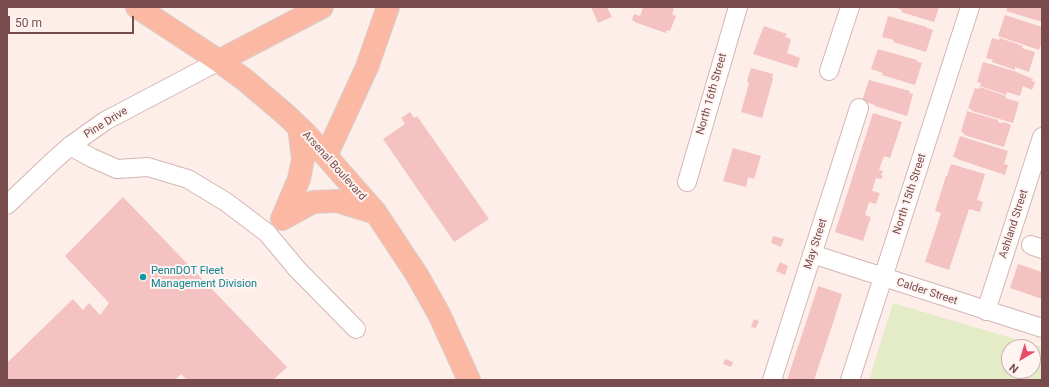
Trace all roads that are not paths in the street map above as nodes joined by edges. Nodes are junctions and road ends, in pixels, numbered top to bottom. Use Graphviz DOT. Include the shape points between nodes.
graph roads {
  1 [pos="137,7"];
  2 [pos="322,7"];
  3 [pos="388,7"];
  4 [pos="738,7"];
  5 [pos="850,7"];
  6 [pos="970,7"];
  7 [pos="219,61"];
  8 [pos="829,71"];
  9 [pos="860,108"];
  10 [pos="299,127"];
  11 [pos="1042,138"];
  12 [pos="70,146"];
  13 [pos="326,156"];
  14 [pos="687,182"];
  15 [pos="7,205"];
  16 [pos="376,213"];
  17 [pos="275,226"];
  18 [pos="812,254"];
  19 [pos="883,277"];
  20 [pos="986,311"];
  21 [pos="1042,328"];
  22 [pos="356,329"];
  23 [pos="469,380"];
  24 [pos="772,380"];
  25 [pos="850,380"];
  1 -- 7 [label="main road, Arsenal Boulevard"];
  2 -- 7 [label="main road"];
  3 -- 13 [label="main road" via="364,73"];
  4 -- 14 [label="street, North 16th Street"];
  5 -- 8 [label="street"];
  6 -- 19 [label="street, North 15th Street"];
  7 -- 10 [label="main road, Arsenal Boulevard"];
  7 -- 12 [label="street, Pine Drive" via="105,121"];
  9 -- 18 [label="street, May Street"];
  10 -- 13 [label="main road, Arsenal Boulevard"];
  10 -- 17 [label="main road" via="303,159 299,179"];
  11 -- 20 [label="street, Ashland Street"];
  12 -- 15 [label="street, Pine Drive"];
  12 -- 17 [label="street" via="117,169 148,167 188,179 226,202"];
  13 -- 16 [label="main road, Arsenal Boulevard"];
  16 -- 17 [label="main road" via="337,201 313,202"];
  16 -- 23 [label="main road, Arsenal Boulevard" via="439,314"];
  17 -- 22 [label="street" via="297,269"];
  18 -- 19 [label="street, Calder Street"];
  18 -- 24 [label="street, May Street"];
  19 -- 20 [label="street, Calder Street"];
  19 -- 25 [label="street, North 15th Street"];
  20 -- 21 [label="street, Calder Street"];
}
